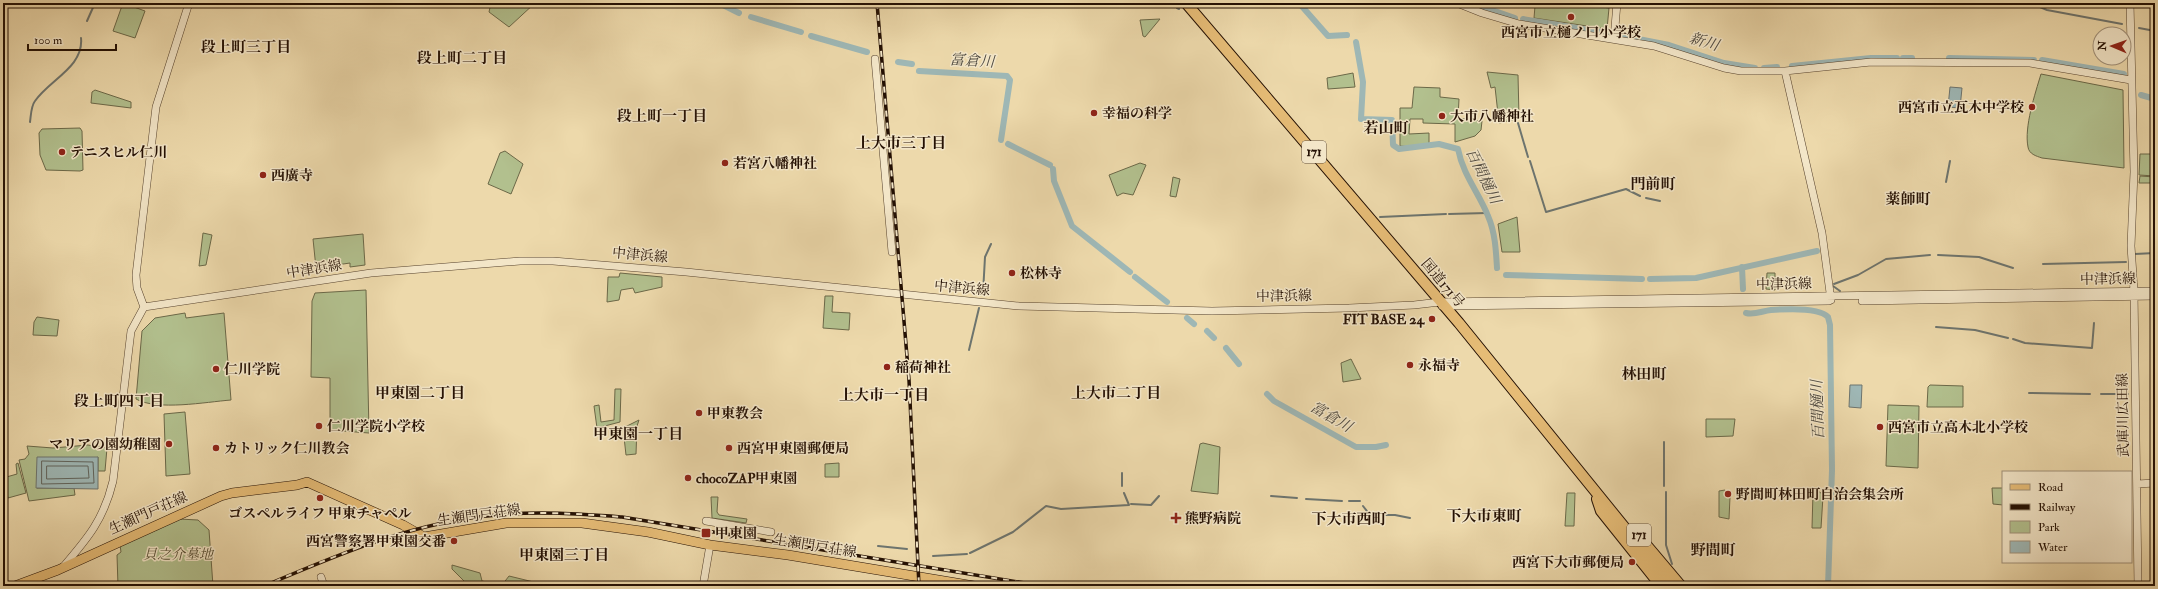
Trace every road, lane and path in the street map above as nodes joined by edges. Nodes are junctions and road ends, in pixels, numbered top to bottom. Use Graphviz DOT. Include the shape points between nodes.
graph roads {
  1 [pos="189,3"];
  2 [pos="1186,3"];
  3 [pos="1457,3"];
  4 [pos="1617,3"];
  5 [pos="2130,3"];
  6 [pos="1614,39"];
  7 [pos="875,59"];
  8 [pos="1785,71"];
  9 [pos="2131,80"];
  10 [pos="892,252"];
  11 [pos="2155,291"];
  12 [pos="2134,294"];
  13 [pos="2155,296"];
  14 [pos="1831,299"];
  15 [pos="1442,304"];
  16 [pos="144,307"];
  17 [pos="2155,483"];
  18 [pos="2137,484"];
  19 [pos="1592,488"];
  20 [pos="706,521"];
  21 [pos="770,532"];
  22 [pos="710,545"];
  23 [pos="76,551"];
  24 [pos="86,556"];
  25 [pos="63,567"];
  26 [pos="321,577"];
  27 [pos="15,586"];
  28 [pos="324,586"];
  29 [pos="704,586"];
  30 [pos="974,586"];
  31 [pos="1661,586"];
  32 [pos="1672,586"];
  33 [pos="1681,586"];
  34 [pos="2138,586"];
  1 -- 16 [label="street" via="156,107 136,275 136,288"];
  2 -- 15 [label="highway, 国道171号 / 171"];
  3 -- 6 [label="street" via="1519,24"];
  4 -- 6 [label="street"];
  5 -- 9 [label="street, 武庫川広田線"];
  6 -- 8 [label="street" via="1667,49 1731,70"];
  7 -- 10 [label="street"];
  8 -- 9 [label="street" via="1871,62 2030,63"];
  8 -- 14 [label="street" via="1822,233"];
  9 -- 12 [label="street, 武庫川広田線" via="2134,172 2131,246"];
  11 -- 12 [label="street, 中津浜線"];
  12 -- 13 [label="street, 中津浜線"];
  12 -- 14 [label="street, 中津浜線"];
  12 -- 18 [label="street, 武庫川広田線"];
  14 -- 15 [label="street, 中津浜線"];
  15 -- 16 [label="street, 中津浜線" via="1212,311 1019,306 686,272 554,261 520,261 371,273"];
  15 -- 19 [label="highway, 国道171号 / 171"];
  16 -- 23 [label="street" via="131,331 109,500 91,534"];
  17 -- 18 [label="street"];
  18 -- 34 [label="street, 武庫川広田線"];
  19 -- 31 [label="highway, 171" via="1602,511"];
  19 -- 32 [label="highway, 国道171号 / 171"];
  19 -- 33 [label="highway, 171" via="1614,505"];
  20 -- 21 [label="street"];
  22 -- 24 [label="main road, 生瀬門戸荘線" via="648,532 582,523 506,523 424,537 307,482 220,496"];
  22 -- 29 [label="street"];
  22 -- 30 [label="main road, 生瀬門戸荘線" via="788,555"];
  23 -- 24 [label="street" via="82,557"];
  23 -- 25 [label="street"];
  24 -- 25 [label="main road, 生瀬門戸荘線"];
  25 -- 27 [label="main road, 生瀬門戸荘線"];
  26 -- 28 [label="street"];
}
